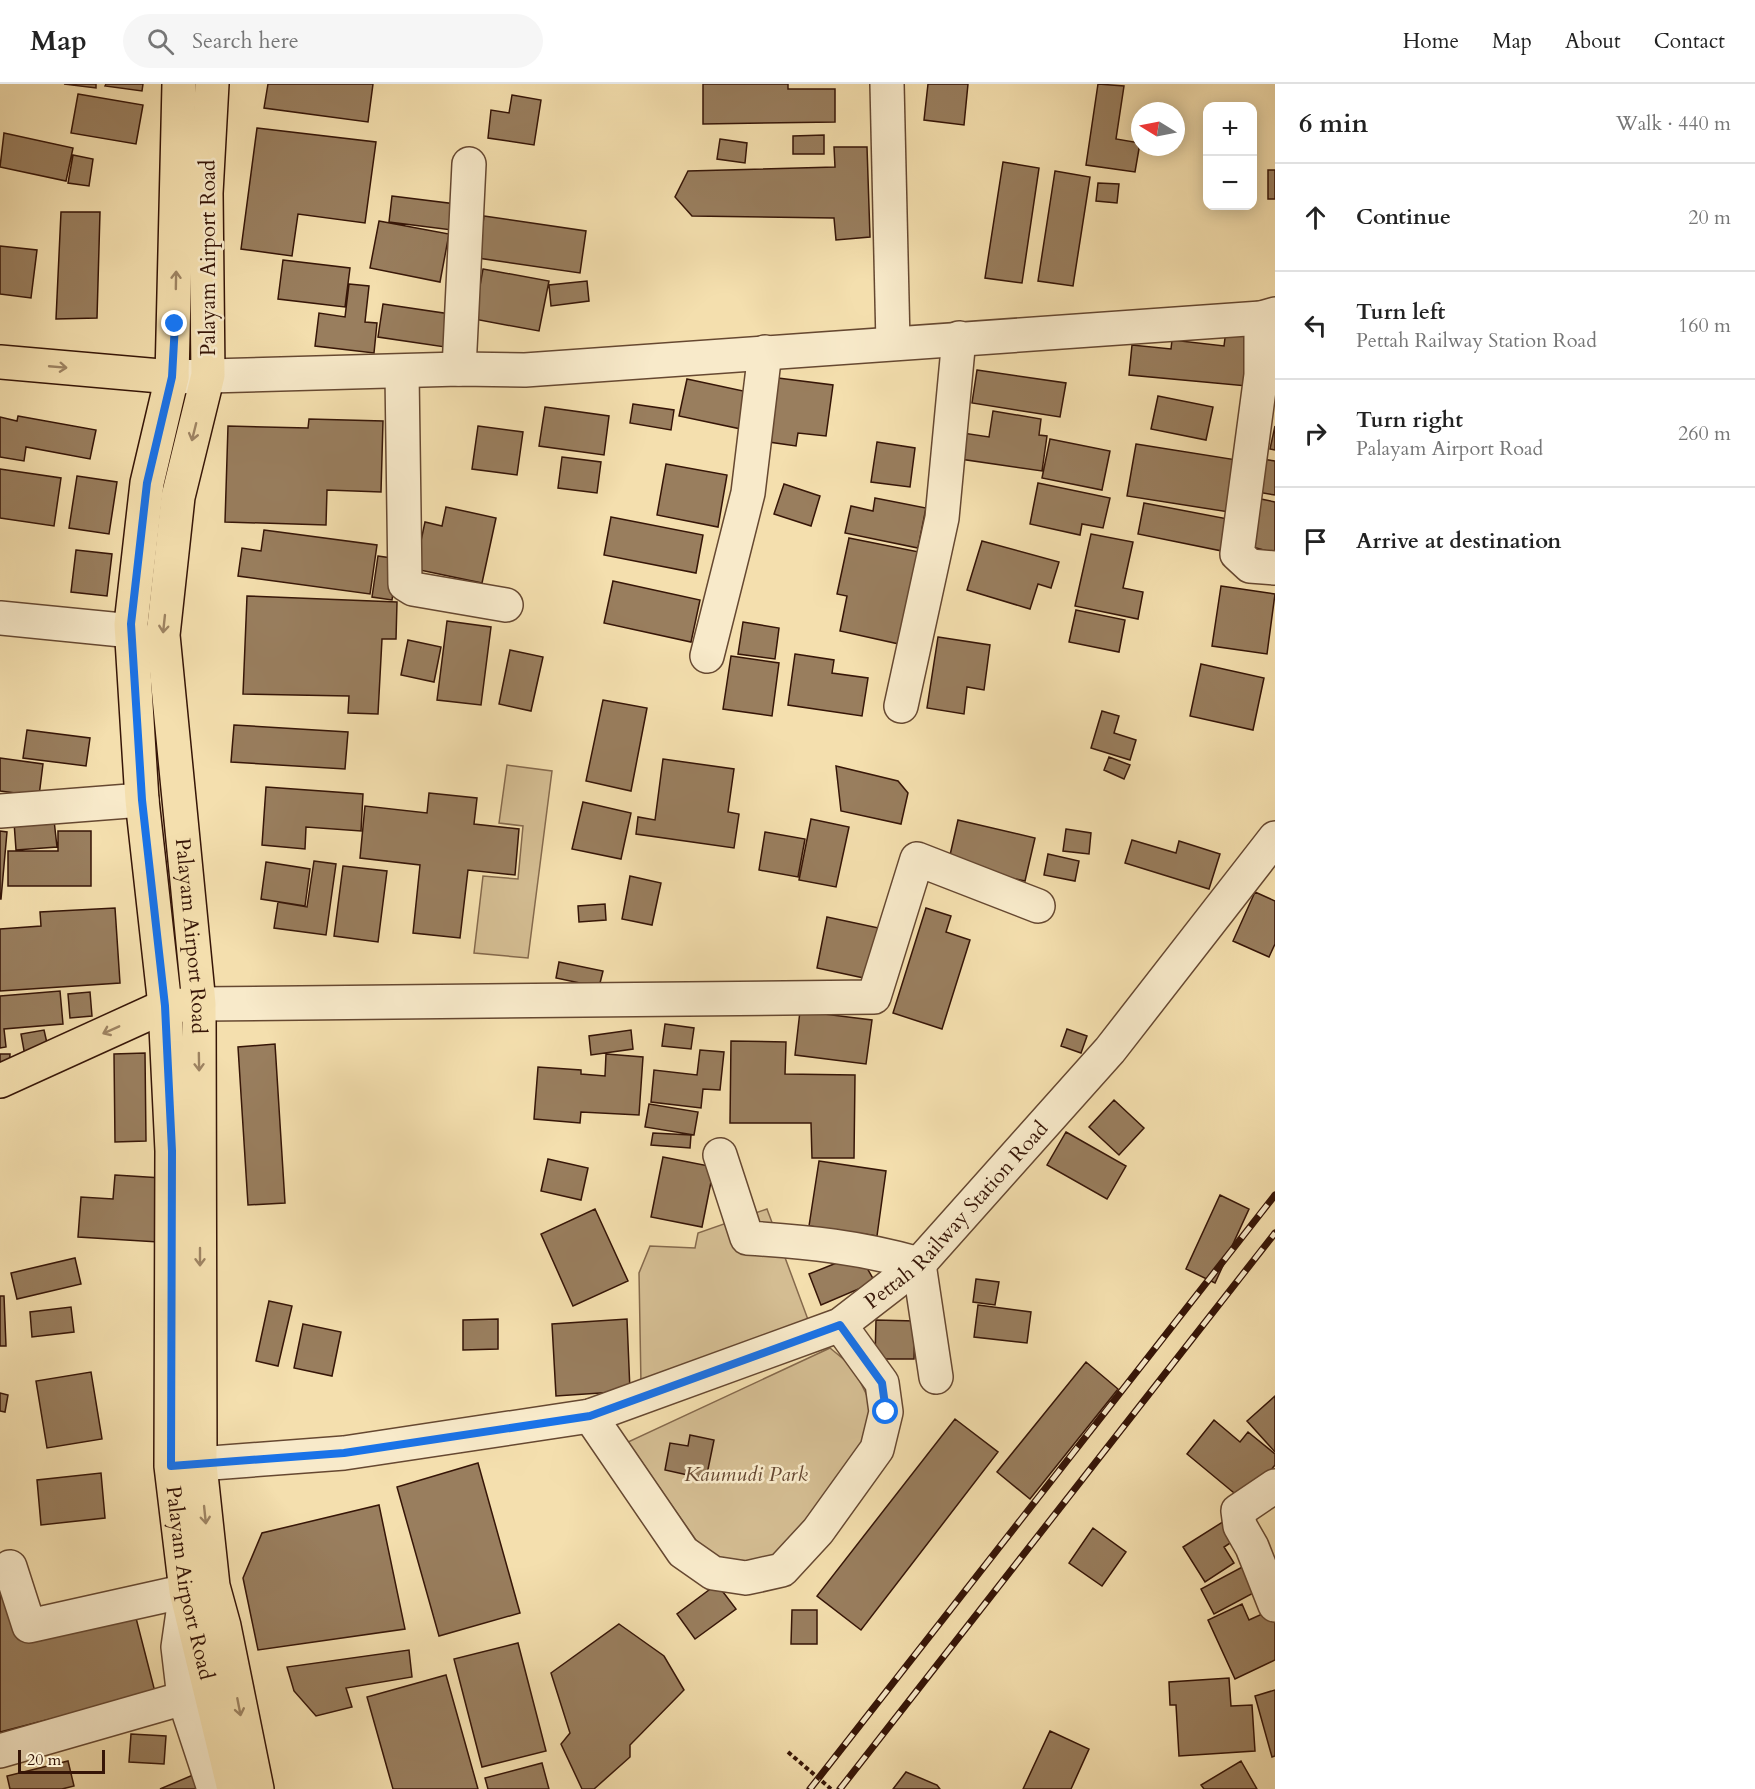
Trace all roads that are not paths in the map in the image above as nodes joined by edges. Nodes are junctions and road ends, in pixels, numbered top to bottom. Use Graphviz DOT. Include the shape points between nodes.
graph roads {
  1 [pos="179,84"];
  2 [pos="212,84"];
  3 [pos="887,84"];
  4 [pos="469,164"];
  5 [pos="1268,316"];
  6 [pos="959,338"];
  7 [pos="893,343"];
  8 [pos="765,352"];
  9 [pos="0,362"];
  10 [pos="459,369"];
  11 [pos="402,373"];
  12 [pos="208,375"];
  13 [pos="172,377"];
  14 [pos="1275,568"];
  15 [pos="506,605"];
  16 [pos="0,618"];
  17 [pos="132,631"];
  18 [pos="707,656"];
  19 [pos="901,706"];
  20 [pos="142,800"];
  21 [pos="0,811"];
  22 [pos="1275,838"];
  23 [pos="1038,906"];
  24 [pos="199,1004"];
  25 [pos="165,1006"];
  26 [pos="0,1081"];
  27 [pos="720,1155"];
  28 [pos="919,1264"];
  29 [pos="840,1325"];
  30 [pos="936,1377"];
  31 [pos="590,1416"];
  32 [pos="185,1465"];
  33 [pos="1275,1486"];
  34 [pos="10,1567"];
  35 [pos="186,1592"];
  36 [pos="1275,1605"];
  37 [pos="184,1698"];
  38 [pos="0,1751"];
  39 [pos="214,1789"];
  40 [pos="234,1789"];
  41 [pos="257,1789"];
  13 -- 1 [label="main road, Palayam Airport Road, one-way"];
  2 -- 12 [label="main road, Palayam Airport Road" via="206,205"];
  3 -- 7 [label="street"];
  4 -- 10 [label="street"];
  5 -- 6 [label="street"];
  5 -- 14 [label="street" via="1237,554 1250,566"];
  6 -- 7 [label="street"];
  6 -- 19 [label="street" via="942,518"];
  7 -- 8 [label="street"];
  8 -- 10 [label="street" via="525,370"];
  8 -- 18 [label="street" via="748,494"];
  9 -- 13 [label="main road, one-way"];
  10 -- 11 [label="street"];
  11 -- 12 [label="street"];
  11 -- 15 [label="street" via="405,584 413,589"];
  12 -- 13 [label="street"];
  12 -- 24 [label="main road, Palayam Airport Road, one-way" via="178,497 163,635"];
  13 -- 17 [label="main road, Palayam Airport Road" via="147,483"];
  16 -- 17 [label="street"];
  17 -- 20 [label="main road, Palayam Airport Road"];
  20 -- 21 [label="street"];
  20 -- 25 [label="main road, Palayam Airport Road"];
  22 -- 28 [label="street, Pettah Railway Station Road" via="1110,1050"];
  23 -- 24 [label="street" via="916,859 874,997"];
  24 -- 25 [label="main road"];
  24 -- 32 [label="main road, Palayam Airport Road, one-way"];
  25 -- 26 [label="main road, one-way"];
  25 -- 32 [label="main road, Palayam Airport Road"];
  27 -- 28 [label="street" via="747,1238 850,1247"];
  28 -- 29 [label="street, Pettah Railway Station Road"];
  28 -- 30 [label="street"];
  29 -- 31 [label="street, Pettah Railway Station Road"];
  29 -- 31 [label="street" via="882,1383 884,1422 877,1449 818,1531 782,1570 746,1578 713,1573 683,1552"];
  31 -- 32 [label="street, Pettah Railway Station Road" via="344,1453"];
  32 -- 35 [label="main road, Palayam Airport Road"];
  32 -- 41 [label="main road, Palayam Airport Road, one-way" via="224,1626"];
  33 -- 36 [label="street" via="1238,1511 1240,1526"];
  34 -- 35 [label="street" via="29,1626"];
  35 -- 37 [label="street" via="177,1647"];
  35 -- 40 [label="main road, Palayam Airport Road"];
  37 -- 38 [label="street"];
  37 -- 39 [label="street"];
}
